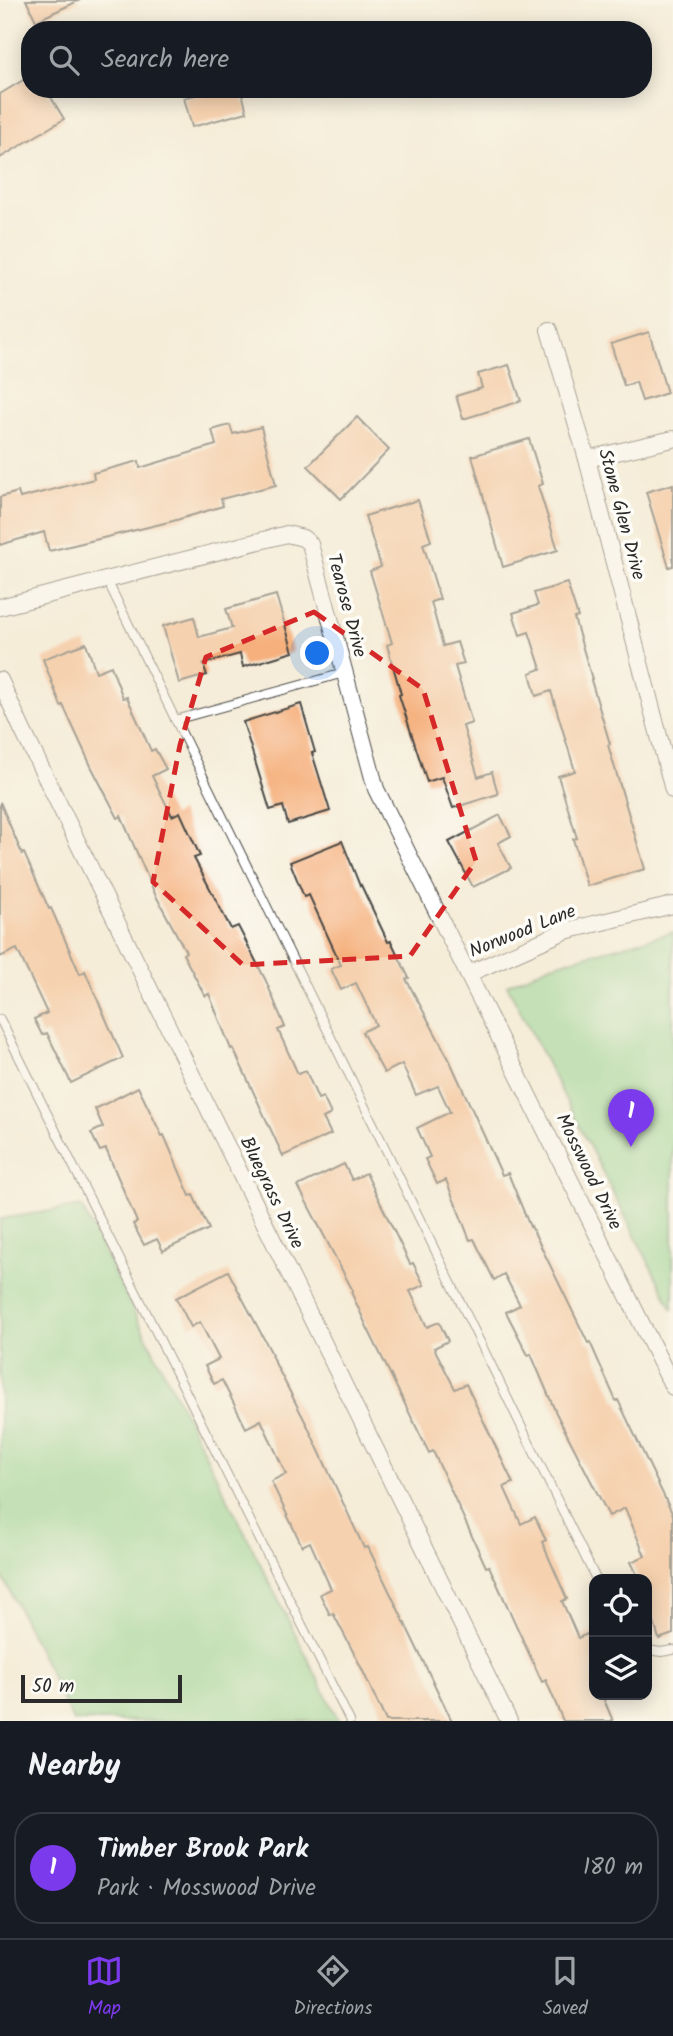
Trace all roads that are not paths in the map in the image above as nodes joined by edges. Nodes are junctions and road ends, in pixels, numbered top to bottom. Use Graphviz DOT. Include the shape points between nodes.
graph roads {
  1 [pos="549,330"];
  2 [pos="673,439"];
  3 [pos="587,459"];
  4 [pos="107,580"];
  5 [pos="0,607"];
  6 [pos="345,673"];
  7 [pos="0,680"];
  8 [pos="175,720"];
  9 [pos="673,790"];
  10 [pos="673,905"];
  11 [pos="468,974"];
  12 [pos="0,1019"];
  13 [pos="673,1387"];
  14 [pos="594,1574"];
  15 [pos="652,1650"];
  16 [pos="673,1650"];
  17 [pos="350,1721"];
  18 [pos="509,1721"];
  1 -- 3 [label="street, Stone Glen Drive"];
  2 -- 3 [label="street"];
  3 -- 9 [label="street, Stone Glen Drive"];
  4 -- 5 [label="street, Tearose Drive"];
  4 -- 6 [label="street, Tearose Drive" via="295,535 310,544"];
  4 -- 8 [label="lane"];
  6 -- 8 [label="lane"];
  6 -- 11 [label="street, Tearose Drive" via="376,789"];
  7 -- 18 [label="street, Bluegrass Drive"];
  8 -- 14 [label="lane"];
  10 -- 11 [label="street, Norwood Lane" via="565,931"];
  11 -- 13 [label="street, Mosswood Drive"];
  12 -- 17 [label="lane"];
  15 -- 16 [label="lane"];
}
